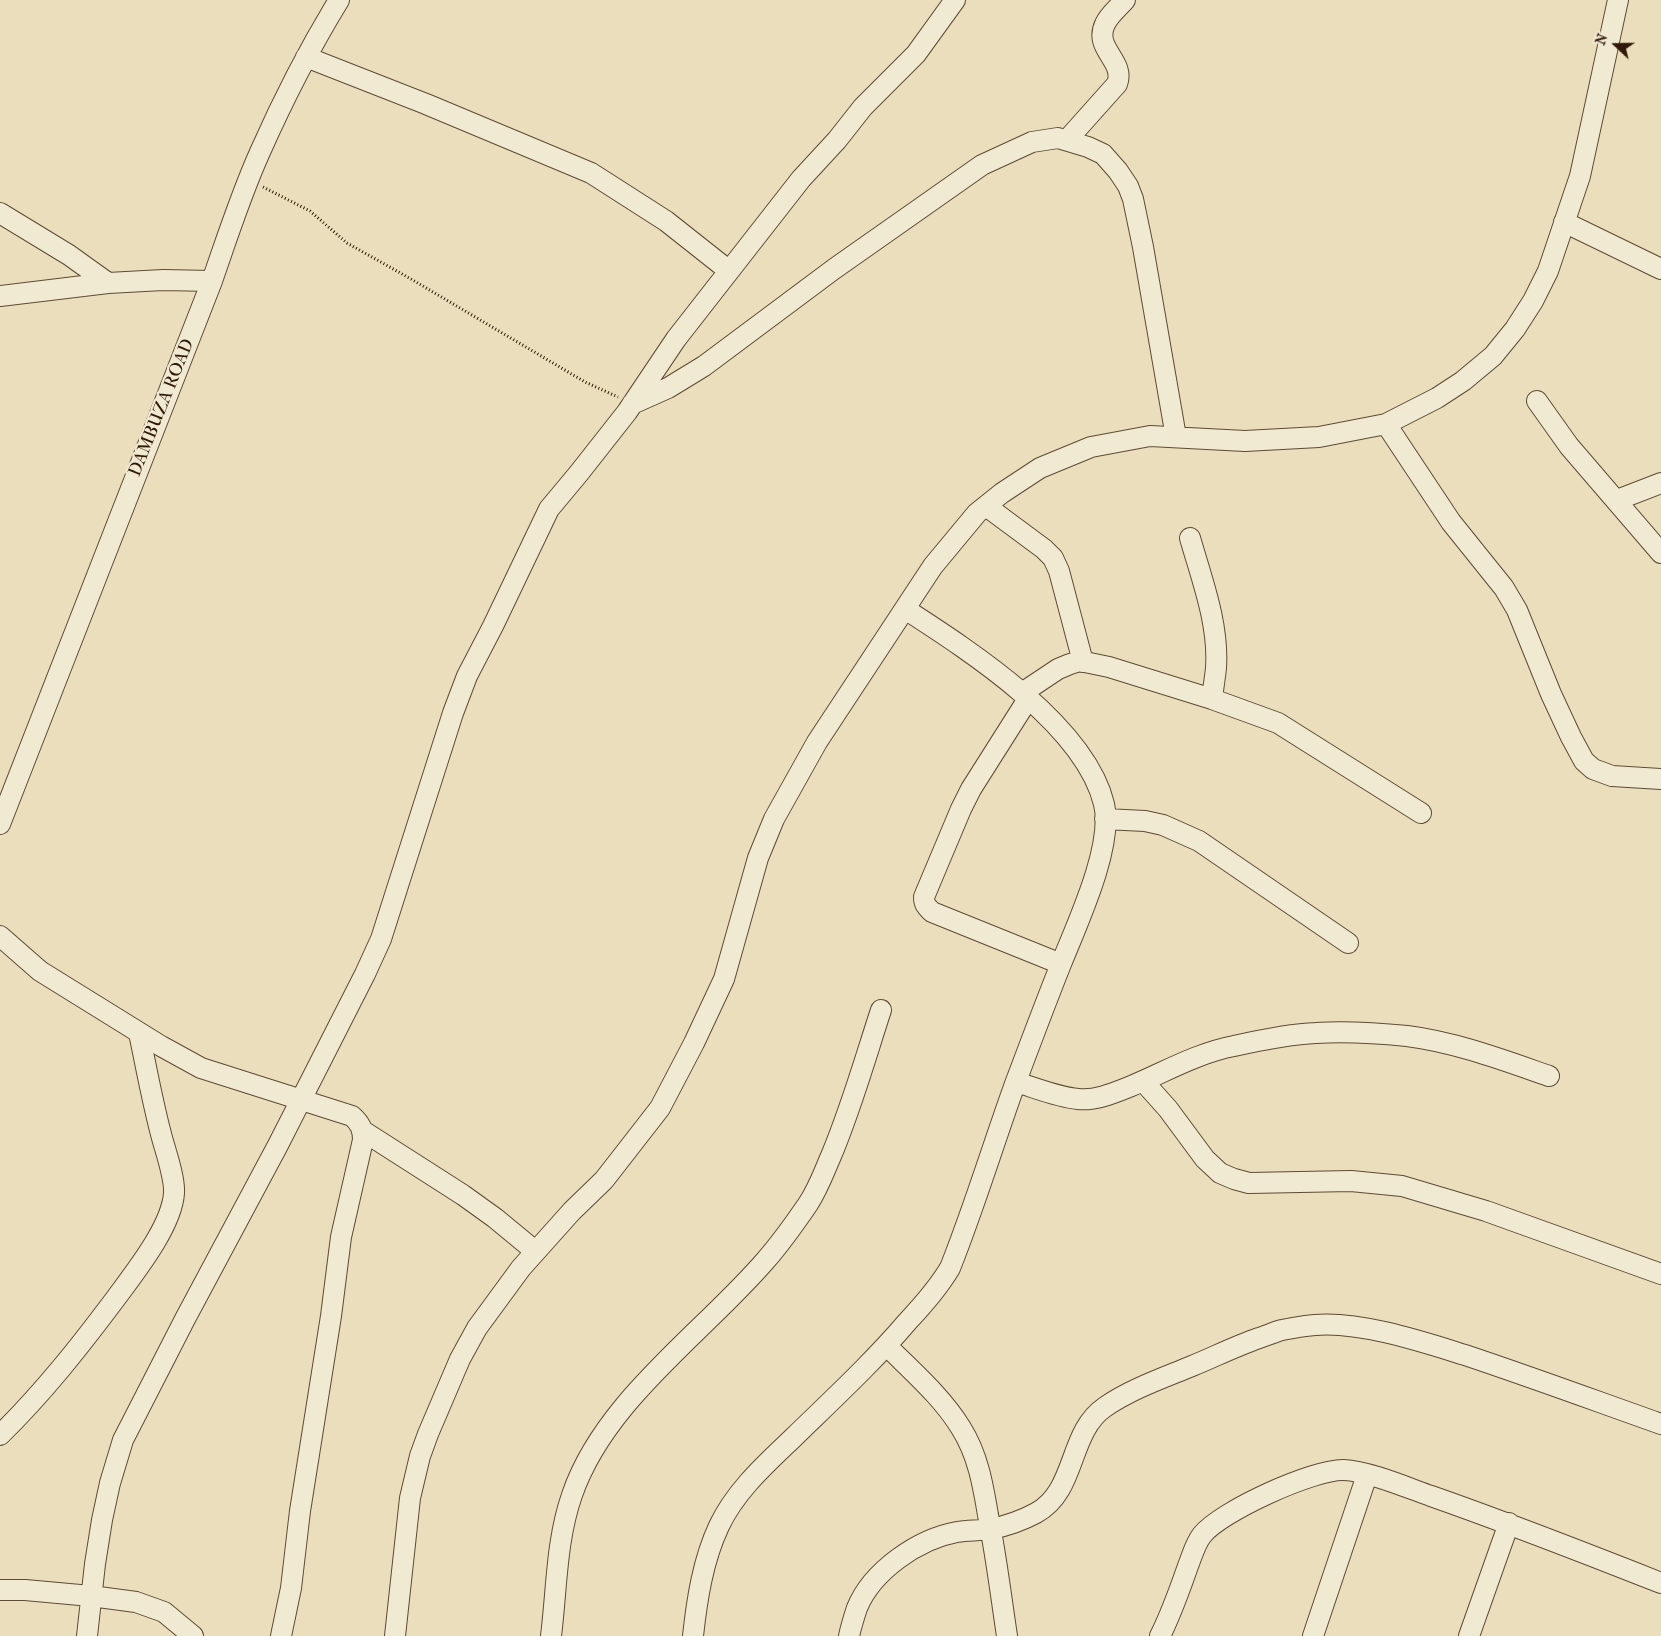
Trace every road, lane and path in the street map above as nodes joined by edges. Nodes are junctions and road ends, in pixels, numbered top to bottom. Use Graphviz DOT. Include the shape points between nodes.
graph roads {
  1 [pos="339,0"];
  2 [pos="954,0"];
  3 [pos="1125,0"];
  4 [pos="1618,0"];
  5 [pos="306,57"];
  6 [pos="1067,140"];
  7 [pos="248,180"];
  8 [pos="0,213"];
  9 [pos="1564,222"];
  10 [pos="1661,269"];
  11 [pos="728,270"];
  12 [pos="212,281"];
  13 [pos="108,283"];
  14 [pos="0,296"];
  15 [pos="1537,401"];
  16 [pos="632,404"];
  17 [pos="1386,424"];
  18 [pos="1176,436"];
  19 [pos="1661,483"];
  20 [pos="1617,500"];
  21 [pos="986,506"];
  22 [pos="1190,538"];
  23 [pos="1661,553"];
  24 [pos="906,609"];
  25 [pos="1083,662"];
  26 [pos="1025,696"];
  27 [pos="1212,699"];
  28 [pos="1661,779"];
  29 [pos="1421,813"];
  30 [pos="1105,819"];
  31 [pos="0,824"];
  32 [pos="0,936"];
  33 [pos="1348,943"];
  34 [pos="1061,964"];
  35 [pos="881,1010"];
  36 [pos="139,1033"];
  37 [pos="1548,1076"];
  38 [pos="1143,1081"];
  39 [pos="1016,1082"];
  40 [pos="301,1100"];
  41 [pos="363,1131"];
  42 [pos="535,1251"];
  43 [pos="1661,1274"];
  44 [pos="888,1346"];
  45 [pos="1661,1424"];
  46 [pos="0,1435"];
  47 [pos="1367,1475"];
  48 [pos="1509,1523"];
  49 [pos="991,1529"];
  50 [pos="1661,1583"];
  51 [pos="0,1590"];
  52 [pos="91,1596"];
  53 [pos="87,1636"];
  54 [pos="193,1636"];
  55 [pos="281,1636"];
  56 [pos="395,1636"];
  57 [pos="551,1636"];
  58 [pos="693,1636"];
  59 [pos="849,1636"];
  60 [pos="1007,1636"];
  61 [pos="1160,1636"];
  62 [pos="1313,1636"];
  63 [pos="1469,1636"];
  1 -- 5 [label="street, DAMBUZA ROAD"];
  2 -- 11 [label="street" via="916,54 863,107 800,179"];
  3 -- 6 [label="street" via="1110,16 1101,36 1119,72 1117,84"];
  4 -- 9 [label="street" via="1580,176"];
  5 -- 7 [label="street, DAMBUZA ROAD"];
  5 -- 11 [label="street" via="591,173 666,221"];
  6 -- 16 [label="street" via="1058,138 1032,142 982,165 704,366 668,388"];
  6 -- 18 [label="street" via="1103,154 1128,186 1133,199"];
  7 -- 12 [label="street, DAMBUZA ROAD"];
  7 -- 16 [label="path" via="310,211 347,243 586,382"];
  8 -- 13 [label="street"];
  9 -- 10 [label="street"];
  9 -- 17 [label="street" via="1548,271 1533,301 1493,356 1437,398"];
  11 -- 16 [label="street"];
  12 -- 13 [label="street"];
  12 -- 31 [label="street, DAMBUZA ROAD"];
  13 -- 14 [label="street"];
  15 -- 20 [label="street" via="1569,446"];
  16 -- 40 [label="street" via="548,509 467,676 381,940"];
  17 -- 18 [label="street" via="1302,438 1245,441"];
  17 -- 28 [label="street" via="1451,522 1504,588 1517,610 1551,694 1584,761 1593,769 1612,776"];
  18 -- 21 [label="street" via="1150,436 1091,447 1040,468"];
  19 -- 20 [label="street"];
  20 -- 23 [label="street"];
  21 -- 24 [label="street" via="932,566"];
  21 -- 25 [label="street" via="1053,558"];
  22 -- 27 [label="street" via="1211,615 1216,651"];
  24 -- 26 [label="street" via="978,657"];
  24 -- 42 [label="street" via="817,742 774,819 758,858 724,979 660,1108 604,1180"];
  25 -- 26 [label="street" via="1058,669"];
  25 -- 27 [label="street"];
  26 -- 30 [label="street" via="1062,731 1084,759 1104,805"];
  26 -- 34 [label="street" via="961,809 924,903 932,912"];
  27 -- 29 [label="street" via="1278,722"];
  30 -- 33 [label="street" via="1163,825 1199,841"];
  30 -- 34 [label="street" via="1104,843 1082,913"];
  32 -- 36 [label="street" via="40,971"];
  34 -- 39 [label="street"];
  35 -- 57 [label="street" via="843,1128 809,1202 766,1261 639,1389 589,1458 562,1526"];
  36 -- 40 [label="street" via="201,1068"];
  36 -- 46 [label="street" via="173,1180 171,1206 160,1234 142,1262 78,1348"];
  37 -- 38 [label="street" via="1436,1041 1407,1036 1315,1033 1232,1046 1194,1058"];
  38 -- 39 [label="street" via="1111,1094 1079,1100"];
  38 -- 43 [label="street" via="1205,1159 1220,1173 1234,1179 1249,1183 1351,1181 1402,1186 1486,1211"];
  39 -- 44 [label="street" via="950,1268"];
  40 -- 41 [label="street" via="352,1116"];
  40 -- 52 [label="street" via="123,1440 102,1520"];
  41 -- 42 [label="street" via="463,1195"];
  41 -- 55 [label="street" via="340,1237 291,1588"];
  42 -- 56 [label="street" via="477,1328 460,1359 420,1456 410,1498"];
  44 -- 49 [label="street" via="942,1402 961,1428 979,1469"];
  44 -- 58 [label="street" via="744,1486 720,1525 706,1561"];
  45 -- 49 [label="street" via="1421,1341 1356,1327 1316,1325 1281,1330 1116,1399 1102,1408 1082,1435 1054,1500 1027,1518"];
  47 -- 48 [label="street"];
  47 -- 61 [label="street" via="1345,1470 1308,1477 1252,1500 1209,1528 1197,1543"];
  47 -- 62 [label="street"];
  48 -- 50 [label="street"];
  48 -- 63 [label="street"];
  49 -- 59 [label="street" via="944,1535 910,1550 894,1562 866,1593"];
  49 -- 60 [label="street"];
  51 -- 52 [label="street"];
  52 -- 53 [label="street"];
  52 -- 54 [label="street" via="155,1608"];
}
